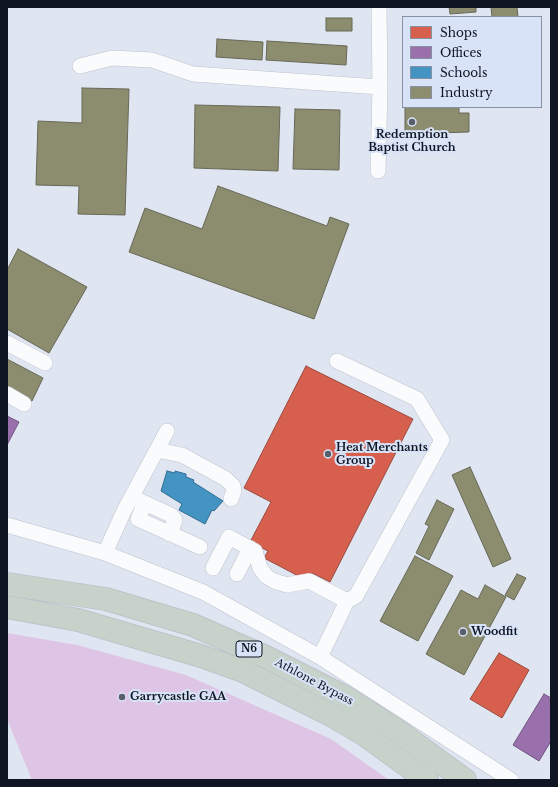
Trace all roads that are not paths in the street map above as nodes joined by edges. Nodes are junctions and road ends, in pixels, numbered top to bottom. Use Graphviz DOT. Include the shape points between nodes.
graph roads {
  1 [pos="379,7"];
  2 [pos="80,66"];
  3 [pos="380,87"];
  4 [pos="378,171"];
  5 [pos="7,343"];
  6 [pos="338,361"];
  7 [pos="45,363"];
  8 [pos="7,394"];
  9 [pos="24,404"];
  10 [pos="167,431"];
  11 [pos="157,450"];
  12 [pos="132,496"];
  13 [pos="231,499"];
  14 [pos="7,525"];
  15 [pos="200,547"];
  16 [pos="250,548"];
  17 [pos="105,552"];
  18 [pos="213,568"];
  19 [pos="7,574"];
  20 [pos="237,574"];
  21 [pos="7,584"];
  22 [pos="106,599"];
  23 [pos="347,601"];
  24 [pos="7,607"];
  25 [pos="7,617"];
  26 [pos="121,632"];
  27 [pos="320,657"];
  28 [pos="427,780"];
  29 [pos="464,780"];
  30 [pos="511,780"];
  1 -- 3 [label="street"];
  2 -- 3 [label="street" via="112,58 152,60 193,74"];
  3 -- 4 [label="street"];
  5 -- 7 [label="street"];
  6 -- 23 [label="street" via="418,399 442,440 356,596"];
  8 -- 9 [label="street"];
  10 -- 11 [label="street"];
  11 -- 12 [label="street"];
  11 -- 13 [label="street" via="182,456 226,479 234,486"];
  12 -- 15 [label="street" via="170,515 175,520 170,534"];
  12 -- 17 [label="street"];
  14 -- 17 [label="street"];
  16 -- 18 [label="street" via="229,537"];
  16 -- 20 [label="street"];
  16 -- 23 [label="street" via="255,551 260,568 274,581 287,585 309,581"];
  17 -- 27 [label="street" via="203,592"];
  19 -- 22 [label="highway, N6"];
  21 -- 22 [label="highway, Athlone Bypass / N6"];
  22 -- 29 [label="highway, Athlone Bypass / N6" via="193,624 266,657 343,696 391,726"];
  23 -- 27 [label="street"];
  24 -- 26 [label="highway, Athlone Bypass / N6" via="78,620"];
  25 -- 26 [label="highway, N6"];
  26 -- 28 [label="highway, Athlone Bypass / N6" via="243,671 345,723"];
  27 -- 30 [label="street"];
}
